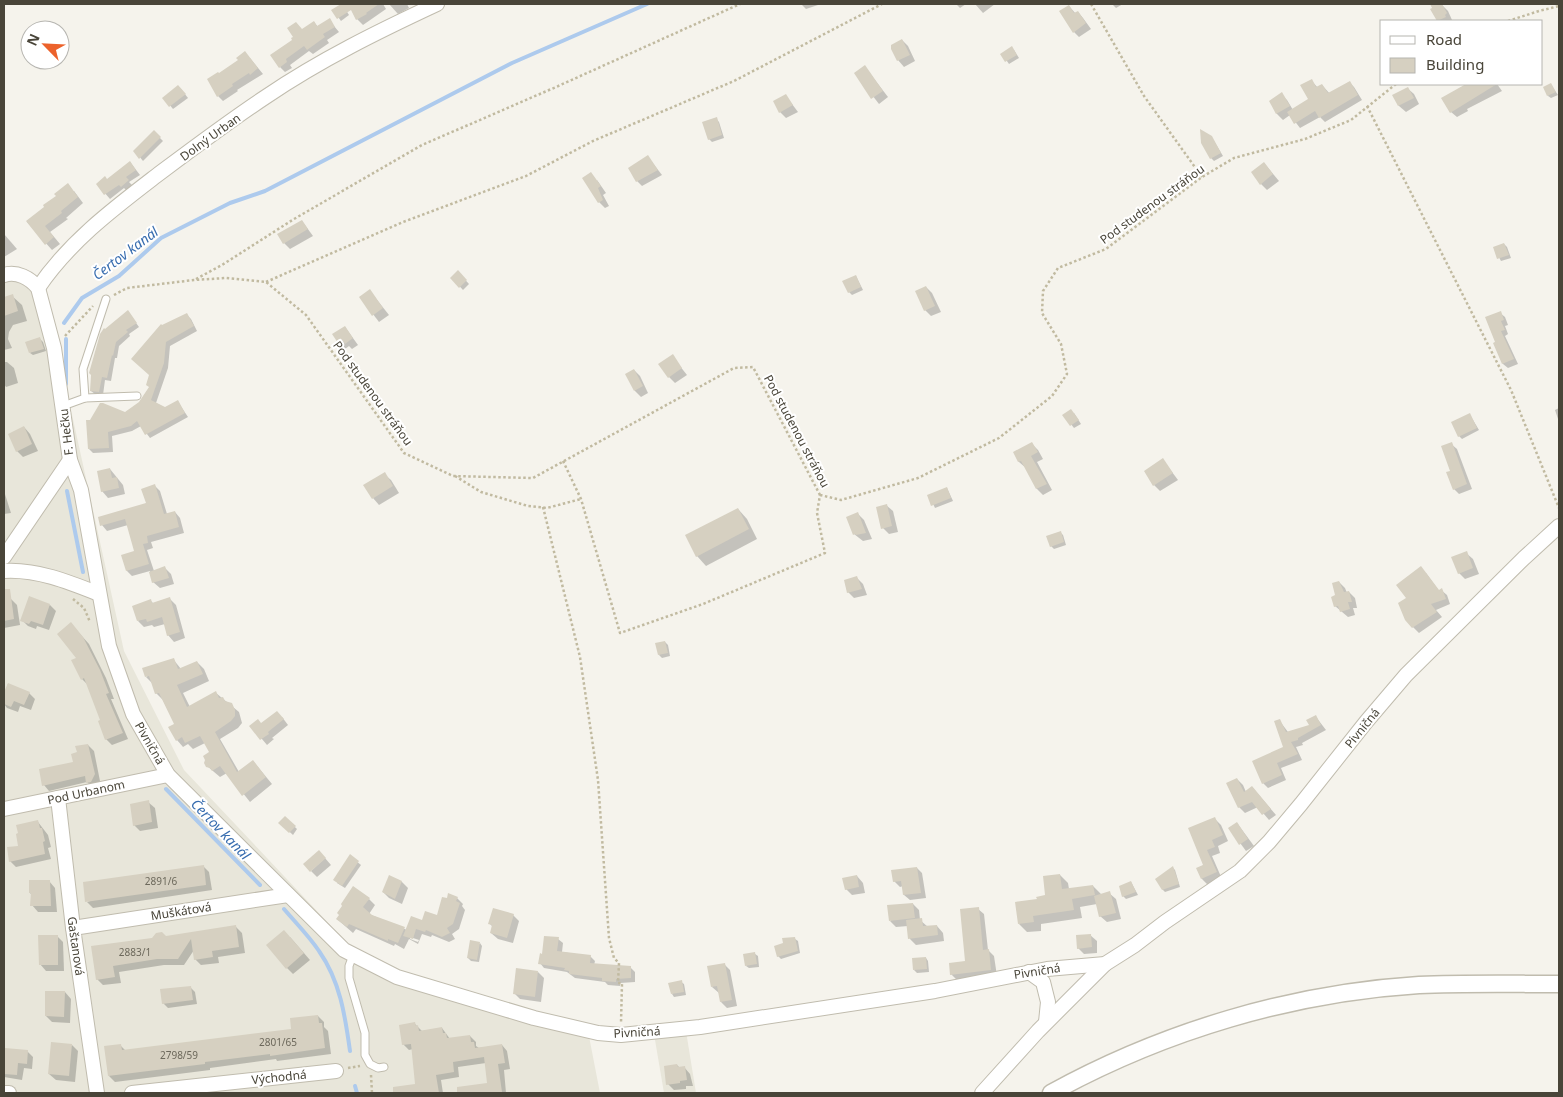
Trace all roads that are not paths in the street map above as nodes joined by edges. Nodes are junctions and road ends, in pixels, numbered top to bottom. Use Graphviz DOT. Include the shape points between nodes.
graph roads {
  1 [pos="437,4"];
  2 [pos="6,274"];
  3 [pos="38,288"];
  4 [pos="106,299"];
  5 [pos="137,396"];
  6 [pos="85,398"];
  7 [pos="64,406"];
  8 [pos="70,460"];
  9 [pos="1559,526"];
  10 [pos="4,557"];
  11 [pos="4,571"];
  12 [pos="99,594"];
  13 [pos="168,775"];
  14 [pos="58,798"];
  15 [pos="4,809"];
  16 [pos="288,895"];
  17 [pos="73,928"];
  18 [pos="353,955"];
  19 [pos="1105,964"];
  20 [pos="1029,972"];
  21 [pos="1559,984"];
  22 [pos="1046,1022"];
  23 [pos="384,1068"];
  24 [pos="336,1071"];
  25 [pos="4,1093"];
  26 [pos="9,1093"];
  27 [pos="97,1093"];
  28 [pos="132,1093"];
  29 [pos="982,1093"];
  30 [pos="1051,1093"];
  1 -- 3 [label="street, Dolný Urban" via="338,53 268,95 112,210 83,236"];
  2 -- 3 [label="street" via="32,280"];
  3 -- 7 [label="street, F. Hečku" via="54,348"];
  4 -- 6 [label="lane" via="83,368"];
  5 -- 6 [label="lane"];
  6 -- 7 [label="lane"];
  7 -- 8 [label="street, F. Hečku"];
  8 -- 10 [label="street, F. Hečku"];
  8 -- 12 [label="street, Pivničná" via="81,490"];
  9 -- 19 [label="street, Pivničná" via="1406,675 1302,804 1240,871"];
  11 -- 12 [label="street" via="35,574"];
  12 -- 13 [label="street, Pivničná" via="109,646 133,714"];
  13 -- 14 [label="street, Pod Urbanom"];
  13 -- 16 [label="street, Pivničná"];
  14 -- 15 [label="street, Pod Urbanom"];
  14 -- 17 [label="street, Gaštanová"];
  16 -- 17 [label="street, Muškátová"];
  16 -- 18 [label="street, Pivničná"];
  17 -- 27 [label="street, Gaštanová"];
  18 -- 20 [label="street, Pivničná" via="397,977 534,1018 621,1035 700,1027 935,991"];
  18 -- 23 [label="lane" via="349,978 365,1033 365,1055 370,1064"];
  19 -- 20 [label="street, Pivničná"];
  19 -- 22 [label="street"];
  20 -- 22 [label="street" via="1043,982 1048,1002"];
  21 -- 30 [label="street" via="1418,986 1333,996 1266,1009 1182,1034 1106,1065"];
  22 -- 29 [label="street"];
  24 -- 28 [label="street, Východná"];
  25 -- 26 [label="street"];
}
